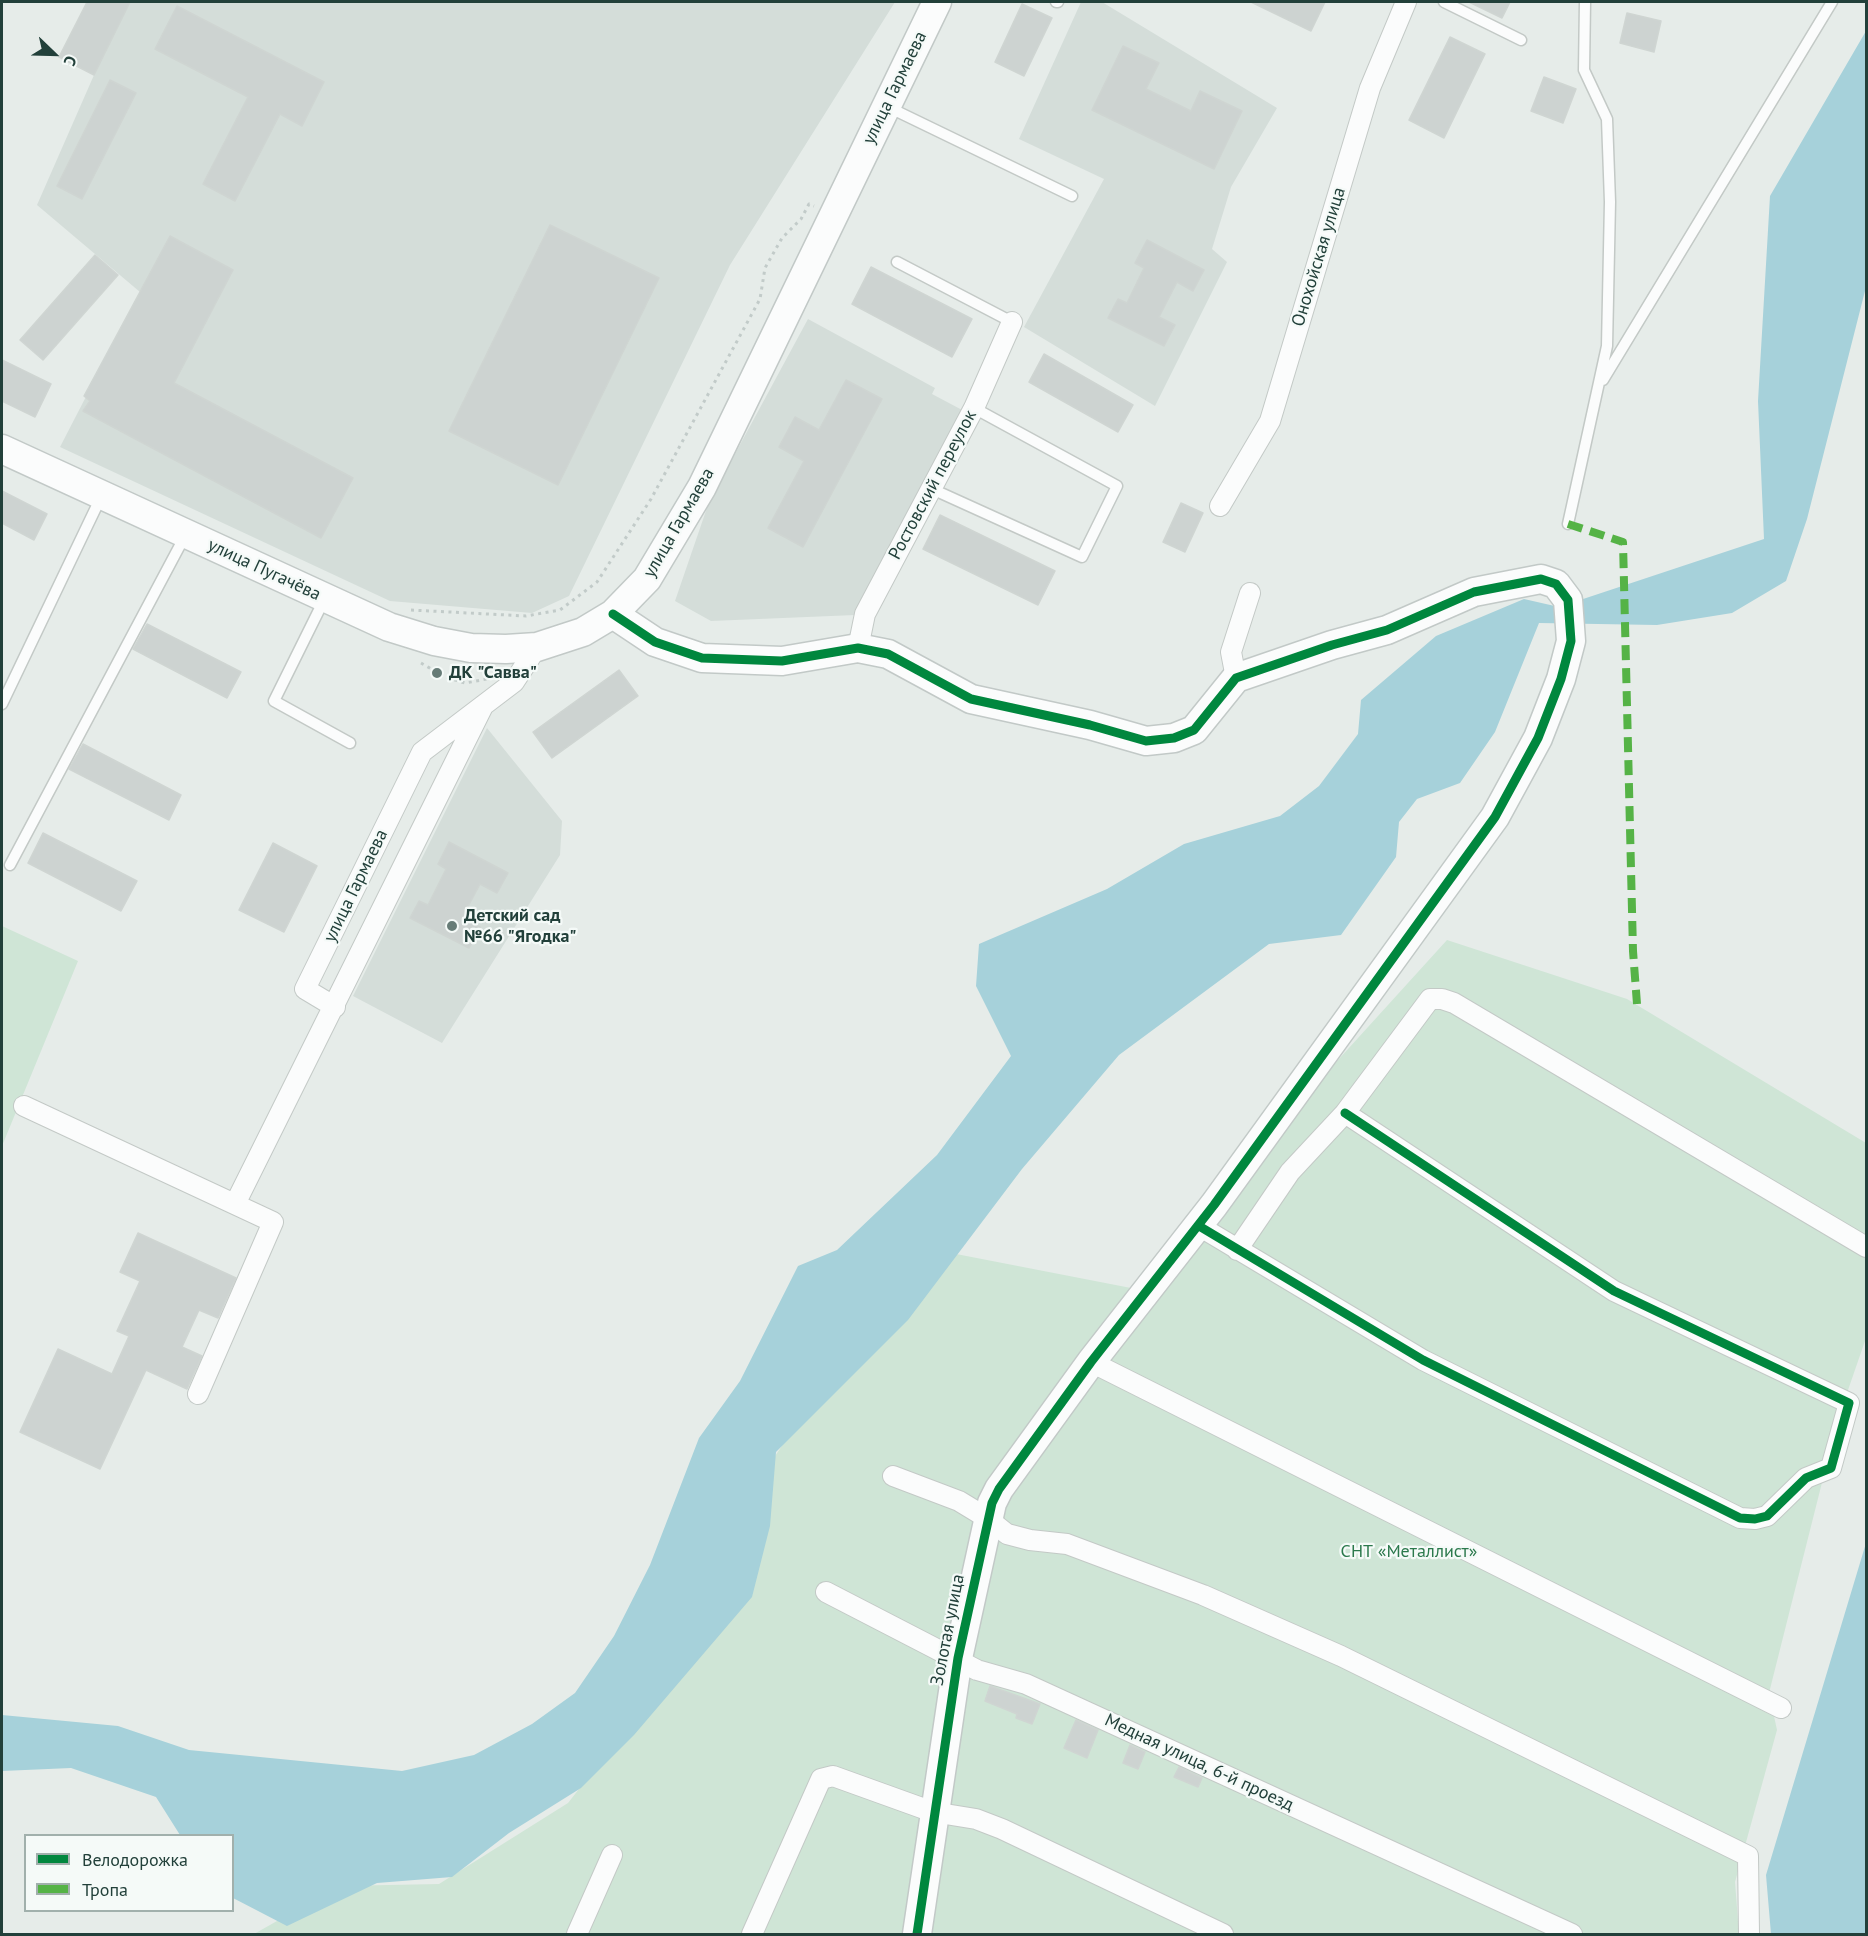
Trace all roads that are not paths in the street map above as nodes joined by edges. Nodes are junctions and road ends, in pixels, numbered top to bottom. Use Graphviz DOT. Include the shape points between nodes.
graph roads {
  1 [pos="937,2"];
  2 [pos="1406,2"];
  3 [pos="1444,2"];
  4 [pos="1585,2"];
  5 [pos="1832,2"];
  6 [pos="1521,40"];
  7 [pos="886,106"];
  8 [pos="1072,196"];
  9 [pos="897,262"];
  10 [pos="1012,322"];
  11 [pos="1598,388"];
  12 [pos="974,408"];
  13 [pos="2,449"];
  14 [pos="932,489"];
  15 [pos="102,495"];
  16 [pos="1220,507"];
  17 [pos="1568,524"];
  18 [pos="186,534"];
  19 [pos="1250,593"];
  20 [pos="326,598"];
  21 [pos="613,614"];
  22 [pos="537,647"];
  23 [pos="858,648"];
  24 [pos="1236,678"];
  25 [pos="2,704"];
  26 [pos="483,706"];
  27 [pos="350,743"];
  28 [pos="10,865"];
  29 [pos="335,1007"];
  30 [pos="24,1106"];
  31 [pos="1345,1113"];
  32 [pos="235,1204"];
  33 [pos="1199,1226"];
  34 [pos="1866,1247"];
  35 [pos="1237,1250"];
  36 [pos="1091,1362"];
  37 [pos="198,1394"];
  38 [pos="893,1476"];
  39 [pos="987,1518"];
  40 [pos="826,1592"];
  41 [pos="958,1658"];
  42 [pos="1781,1708"];
  43 [pos="933,1812"];
  44 [pos="612,1855"];
  45 [pos="577,1935"];
  46 [pos="752,1935"];
  47 [pos="917,1935"];
  48 [pos="1223,1935"];
  49 [pos="1572,1935"];
  50 [pos="1749,1935"];
  1 -- 7 [label="street, улица Гармаева"];
  2 -- 16 [label="street, Онохойская улица" via="1370,88 1270,421"];
  3 -- 6 [label="lane"];
  4 -- 11 [label="lane" via="1584,70 1607,119 1610,202 1607,346"];
  5 -- 11 [label="lane"];
  7 -- 8 [label="lane"];
  7 -- 21 [label="street, улица Гармаева" via="702,487 647,579"];
  9 -- 10 [label="lane"];
  10 -- 12 [label="street, Ростовский переулок"];
  11 -- 17 [label="lane"];
  12 -- 14 [label="street, Ростовский переулок"];
  12 -- 14 [label="lane" via="1117,486 1082,557"];
  13 -- 15 [label="street, улица Пугачёва"];
  14 -- 23 [label="street, Ростовский переулок" via="865,614"];
  15 -- 18 [label="street, улица Пугачёва"];
  15 -- 25 [label="lane"];
  18 -- 20 [label="street, улица Пугачёва"];
  18 -- 28 [label="lane"];
  19 -- 24 [label="street" via="1231,652"];
  20 -- 22 [label="street, улица Пугачёва" via="405,632 471,648"];
  20 -- 27 [label="lane" via="274,701"];
  21 -- 22 [label="street, улица Гармаева" via="583,632"];
  21 -- 23 [label="street" via="655,642 702,658 782,661"];
  22 -- 26 [label="street, улица Гармаева" via="514,682"];
  23 -- 24 [label="street" via="888,654 970,699 1146,741 1174,738 1194,730"];
  24 -- 33 [label="street, Золотая улица" via="1388,630 1474,592 1541,579 1556,584 1568,600 1571,641 1562,679 1538,738 1495,816"];
  26 -- 29 [label="street"];
  26 -- 29 [label="street, улица Гармаева" via="422,752 305,989"];
  29 -- 32 [label="street"];
  30 -- 32 [label="street"];
  31 -- 34 [label="street" via="1430,999 1442,999"];
  31 -- 35 [label="street" via="1290,1172"];
  31 -- 35 [label="street" via="1614,1291 1849,1403 1831,1468 1806,1478 1767,1516 1740,1518 1423,1360"];
  32 -- 37 [label="street" via="273,1222"];
  33 -- 35 [label="street"];
  33 -- 36 [label="street, Золотая улица"];
  36 -- 39 [label="street, Золотая улица" via="999,1489"];
  36 -- 42 [label="street"];
  38 -- 39 [label="street" via="959,1501"];
  39 -- 41 [label="street, Золотая улица"];
  39 -- 50 [label="street" via="1007,1534 1067,1544 1213,1600 1341,1656 1748,1856"];
  40 -- 41 [label="street, Медная улица, 6-й проезд"];
  41 -- 43 [label="street, Золотая улица"];
  41 -- 49 [label="street, Медная улица, 6-й проезд" via="977,1670 1026,1684"];
  43 -- 46 [label="street" via="833,1776 821,1779"];
  43 -- 47 [label="street, Золотая улица"];
  43 -- 48 [label="street" via="976,1819 1002,1829"];
  44 -- 45 [label="street"];
}
